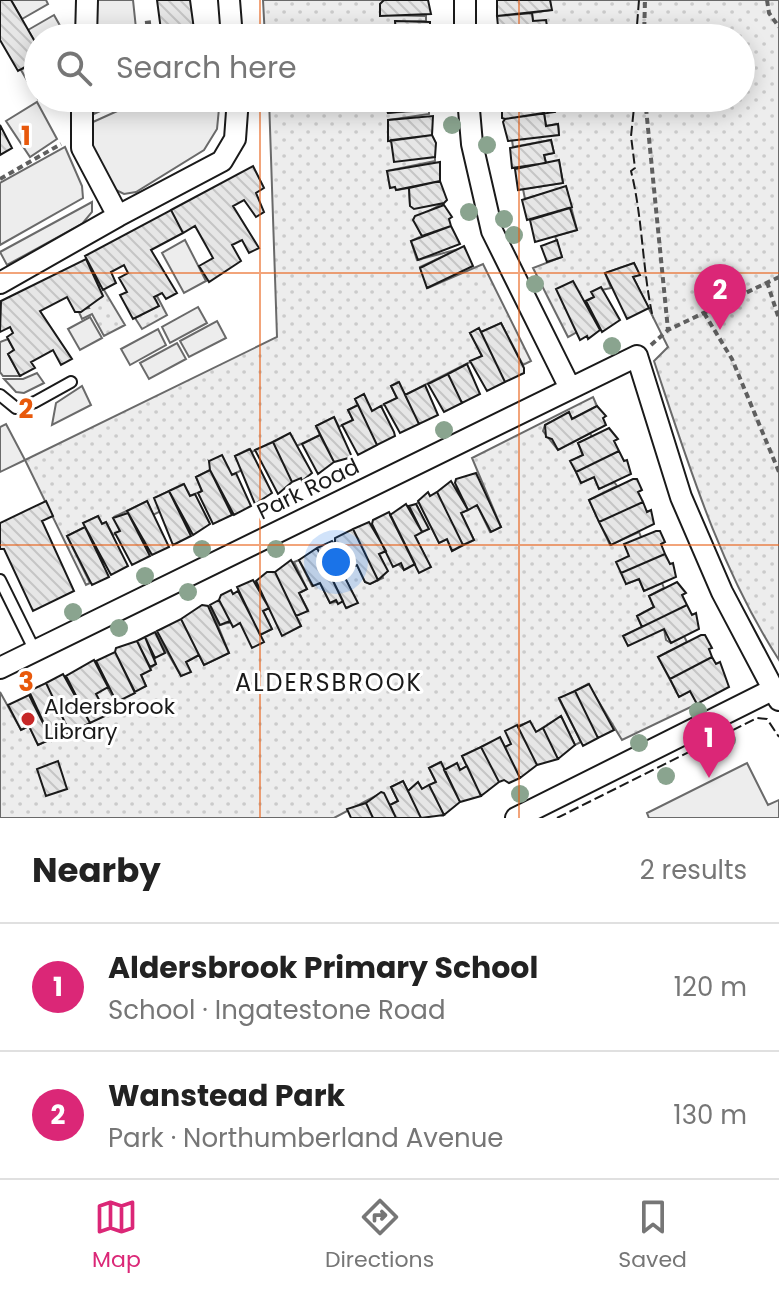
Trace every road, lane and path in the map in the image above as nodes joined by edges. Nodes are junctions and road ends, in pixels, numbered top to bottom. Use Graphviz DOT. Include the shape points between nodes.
graph roads {
  1 [pos="87,0"];
  2 [pos="229,0"];
  3 [pos="465,0"];
  4 [pos="645,0"];
  5 [pos="767,0"];
  6 [pos="154,22"];
  7 [pos="145,23"];
  8 [pos="86,24"];
  9 [pos="231,24"];
  10 [pos="465,24"];
  11 [pos="644,24"];
  12 [pos="779,27"];
  13 [pos="82,112"];
  14 [pos="237,112"];
  15 [pos="469,112"];
  16 [pos="646,112"];
  17 [pos="63,143"];
  18 [pos="0,179"];
  19 [pos="118,216"];
  20 [pos="779,277"];
  21 [pos="767,282"];
  22 [pos="0,283"];
  23 [pos="704,313"];
  24 [pos="779,319"];
  25 [pos="668,330"];
  26 [pos="637,356"];
  27 [pos="71,382"];
  28 [pos="569,386"];
  29 [pos="0,395"];
  30 [pos="779,472"];
  31 [pos="0,580"];
  32 [pos="35,651"];
  33 [pos="0,668"];
  34 [pos="776,695"];
  35 [pos="516,818"];
  1 -- 8 [label="street"];
  2 -- 9 [label="street"];
  3 -- 10 [label="street"];
  4 -- 11 [label="path"];
  5 -- 12 [label="path"];
  6 -- 7 [label="path"];
  13 -- 19 [label="street" via="82,148"];
  14 -- 19 [label="street" via="235,139 222,161"];
  15 -- 28 [label="street" via="492,231"];
  16 -- 25 [label="path"];
  17 -- 18 [label="path"];
  19 -- 22 [label="street"];
  20 -- 21 [label="path"];
  21 -- 23 [label="path"];
  21 -- 24 [label="path"];
  23 -- 25 [label="path"];
  23 -- 30 [label="path" via="732,359"];
  25 -- 26 [label="path"];
  26 -- 28 [label="street, Park Road"];
  26 -- 34 [label="street" via="681,497 722,592"];
  27 -- 29 [label="lane" via="16,408"];
  28 -- 32 [label="street, Park Road"];
  31 -- 32 [label="lane"];
  32 -- 33 [label="street, Park Road"];
  34 -- 35 [label="street"];
}
